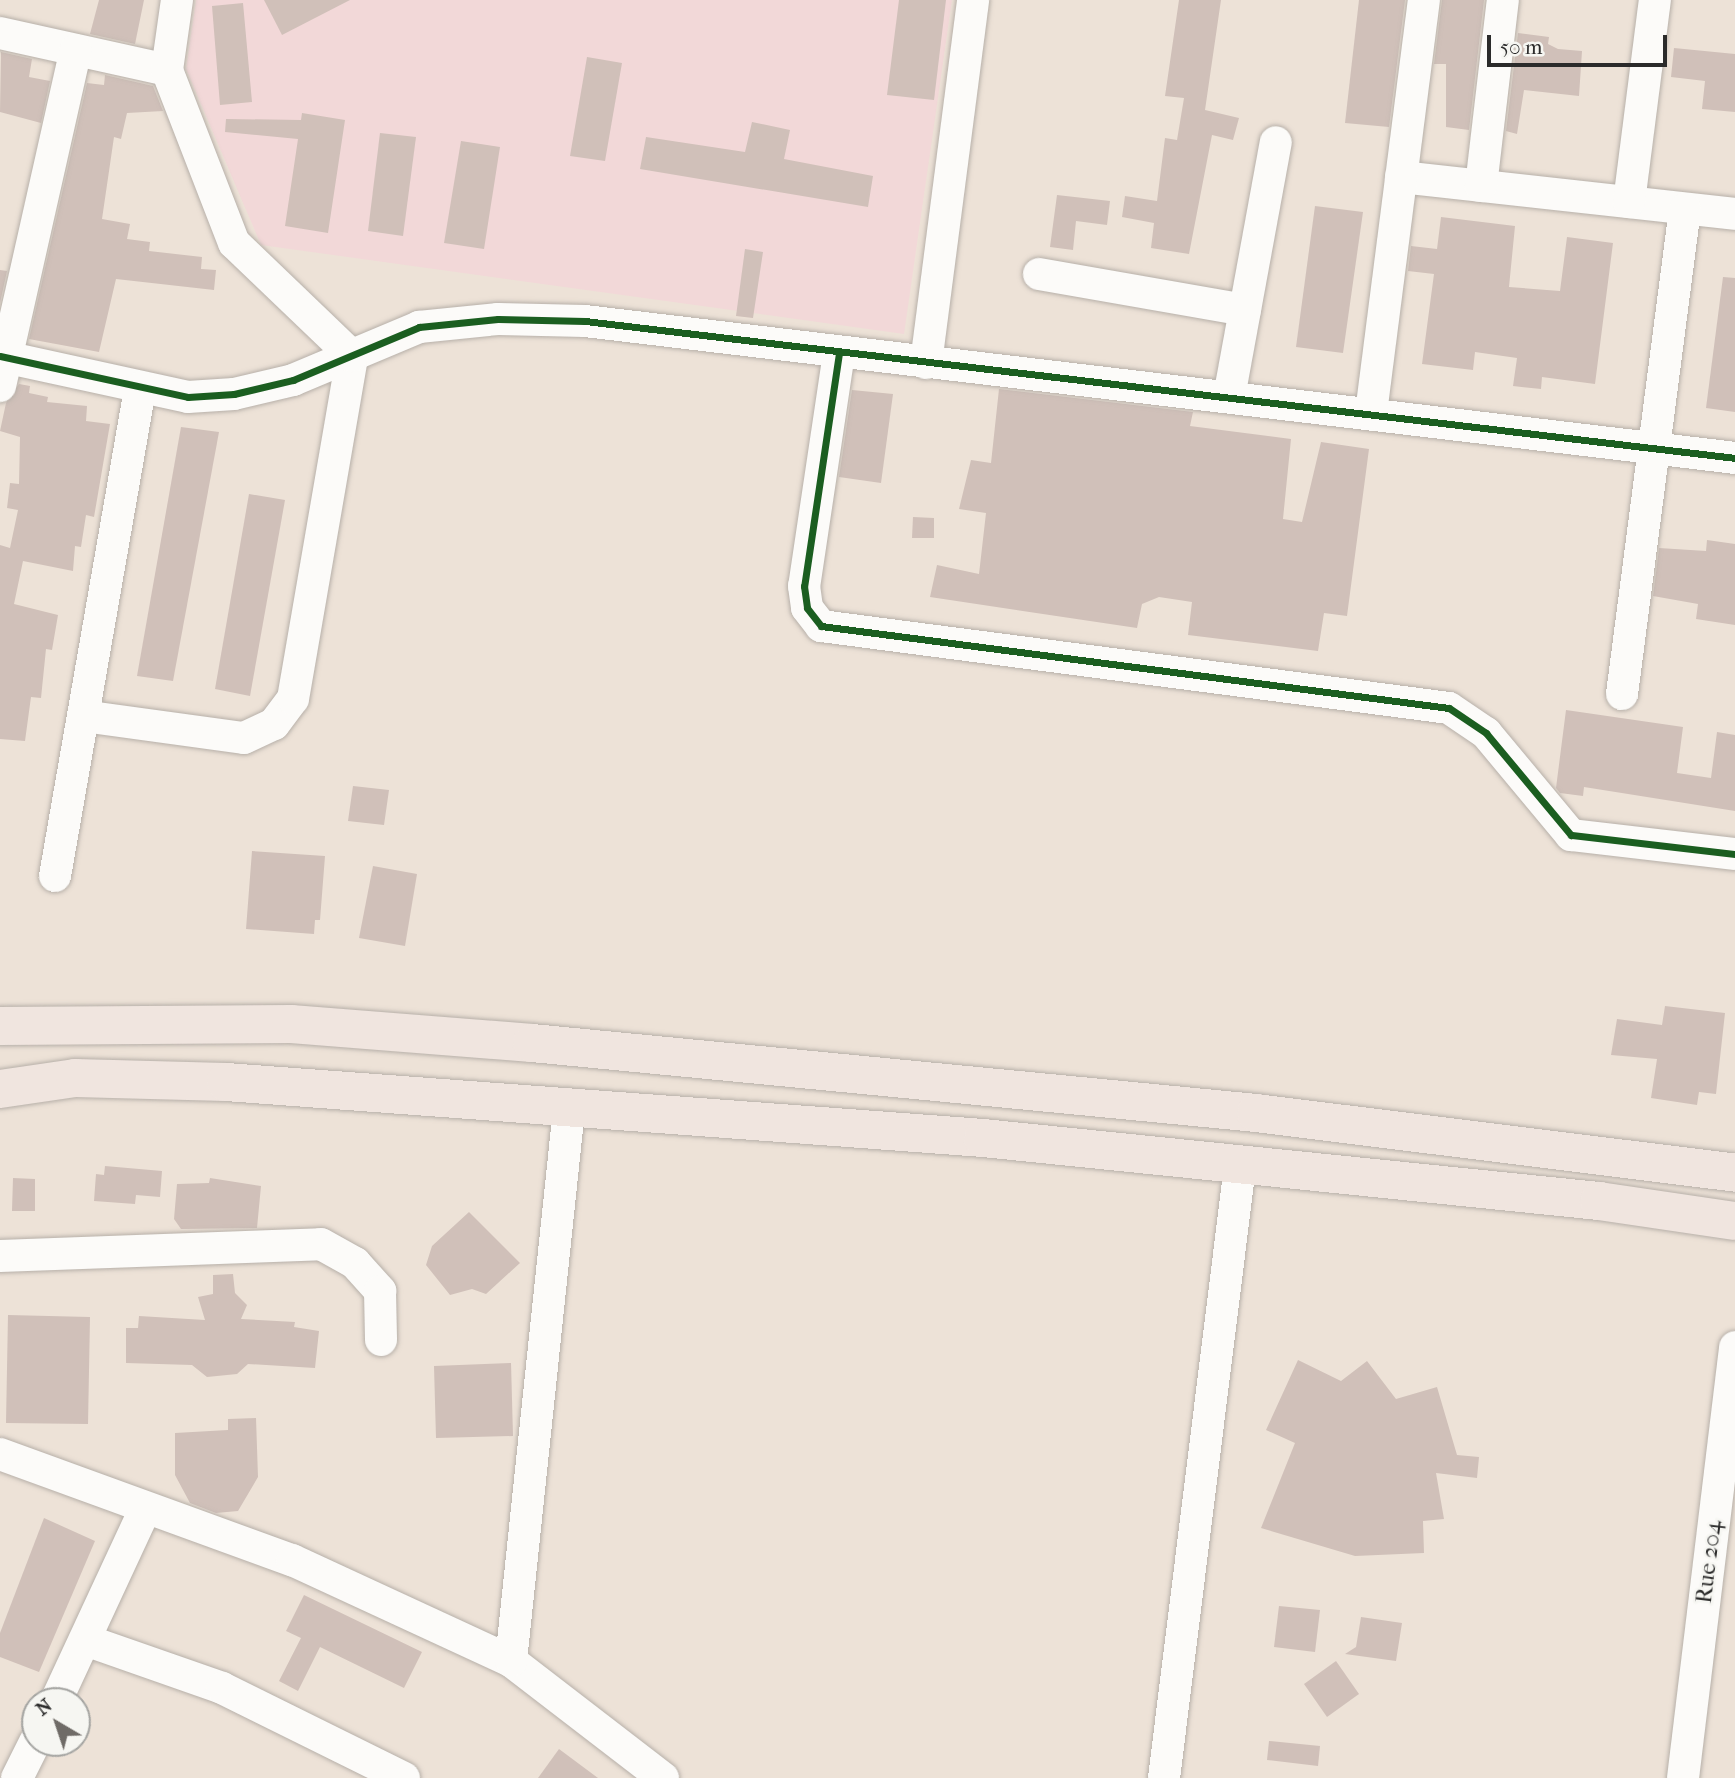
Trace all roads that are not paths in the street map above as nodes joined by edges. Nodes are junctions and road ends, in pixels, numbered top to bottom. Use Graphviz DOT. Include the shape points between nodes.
graph roads {
  1 [pos="177,0"];
  2 [pos="972,0"];
  3 [pos="1424,0"];
  4 [pos="1503,0"];
  5 [pos="1655,0"];
  6 [pos="0,33"];
  7 [pos="76,50"];
  8 [pos="167,70"];
  9 [pos="1276,142"];
  10 [pos="1401,177"];
  11 [pos="1481,186"];
  12 [pos="1629,202"];
  13 [pos="1685,209"];
  14 [pos="1735,214"];
  15 [pos="1039,274"];
  16 [pos="1245,310"];
  17 [pos="839,353"];
  18 [pos="352,356"];
  19 [pos="926,362"];
  20 [pos="2,367"];
  21 [pos="140,387"];
  22 [pos="1229,397"];
  23 [pos="1371,413"];
  24 [pos="1651,446"];
  25 [pos="1735,458"];
  26 [pos="1622,694"];
  27 [pos="83,716"];
  28 [pos="1735,854"];
  29 [pos="55,876"];
  30 [pos="0,1026"];
  31 [pos="0,1089"];
  32 [pos="569,1109"];
  33 [pos="1240,1166"];
  34 [pos="1735,1173"];
  35 [pos="1735,1221"];
  36 [pos="0,1256"];
  37 [pos="381,1340"];
  38 [pos="1735,1347"];
  39 [pos="0,1454"];
  40 [pos="145,1509"];
  41 [pos="88,1641"];
  42 [pos="511,1661"];
  43 [pos="64,1687"];
  44 [pos="28,1757"];
  45 [pos="17,1778"];
  46 [pos="404,1778"];
  47 [pos="663,1778"];
  48 [pos="1164,1778"];
  49 [pos="1683,1778"];
  1 -- 8 [label="street"];
  2 -- 19 [label="street"];
  3 -- 10 [label="street"];
  4 -- 11 [label="street"];
  5 -- 12 [label="street"];
  6 -- 7 [label="street"];
  7 -- 8 [label="street"];
  7 -- 20 [label="street"];
  8 -- 18 [label="street" via="234,243"];
  9 -- 16 [label="street"];
  10 -- 11 [label="street"];
  10 -- 23 [label="street"];
  11 -- 12 [label="street"];
  12 -- 13 [label="street"];
  13 -- 14 [label="street"];
  13 -- 24 [label="street"];
  15 -- 16 [label="street"];
  16 -- 22 [label="street"];
  17 -- 18 [label="street" via="584,321 498,319 419,327"];
  17 -- 19 [label="street"];
  17 -- 28 [label="street" via="804,586 807,608 821,626 1449,708 1486,733 1571,835"];
  18 -- 21 [label="street" via="293,380 234,394 188,397"];
  18 -- 27 [label="street" via="293,699 274,724 244,738"];
  19 -- 22 [label="street"];
  20 -- 21 [label="street"];
  21 -- 27 [label="street"];
  22 -- 23 [label="street"];
  23 -- 24 [label="street"];
  24 -- 25 [label="street"];
  24 -- 26 [label="street"];
  27 -- 29 [label="street"];
  30 -- 34 [label="main road" via="291,1024 506,1041 1256,1113"];
  31 -- 32 [label="main road" via="75,1078 226,1082"];
  32 -- 33 [label="main road" via="983,1138"];
  32 -- 42 [label="street"];
  33 -- 35 [label="main road" via="1599,1201"];
  33 -- 48 [label="street"];
  36 -- 37 [label="street" via="321,1244 355,1264 380,1291"];
  38 -- 49 [label="street, Rue 204"];
  39 -- 40 [label="street"];
  40 -- 41 [label="street"];
  40 -- 42 [label="street" via="292,1560"];
  41 -- 43 [label="street"];
  41 -- 46 [label="street" via="222,1688"];
  42 -- 47 [label="street"];
  44 -- 45 [label="street"];
}
